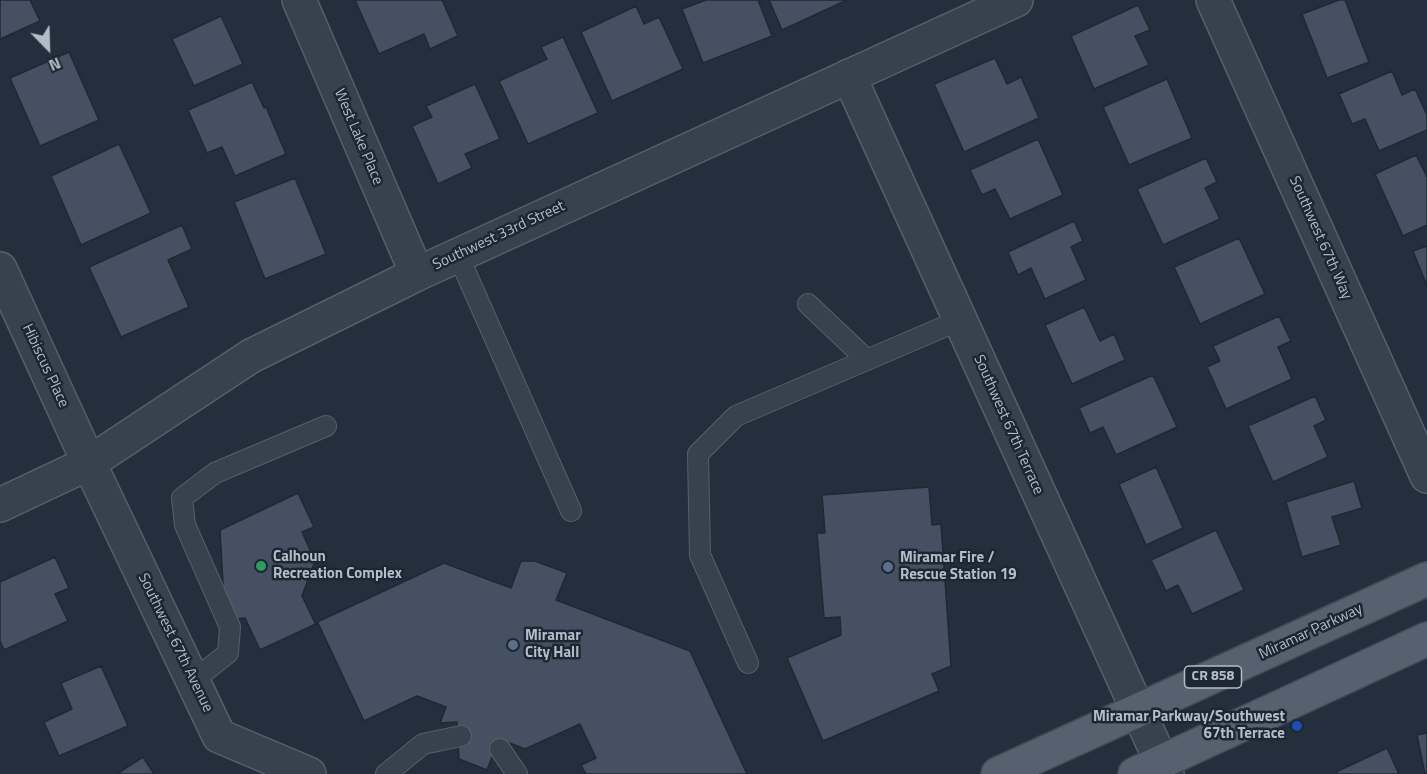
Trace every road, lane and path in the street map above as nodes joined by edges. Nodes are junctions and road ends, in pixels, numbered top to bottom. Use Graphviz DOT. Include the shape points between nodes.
graph roads {
  1 [pos="299,0"];
  2 [pos="1016,0"];
  3 [pos="1213,0"];
  4 [pos="849,76"];
  5 [pos="458,255"];
  6 [pos="0,269"];
  7 [pos="417,274"];
  8 [pos="808,304"];
  9 [pos="960,320"];
  10 [pos="867,360"];
  11 [pos="326,426"];
  12 [pos="89,463"];
  13 [pos="1427,476"];
  14 [pos="0,505"];
  15 [pos="571,511"];
  16 [pos="1427,579"];
  17 [pos="1427,639"];
  18 [pos="747,663"];
  19 [pos="193,681"];
  20 [pos="1137,711"];
  21 [pos="461,736"];
  22 [pos="500,749"];
  23 [pos="1155,770"];
  24 [pos="309,774"];
  25 [pos="386,774"];
  26 [pos="517,774"];
  27 [pos="999,774"];
  1 -- 7 [label="street, West Lake Place"];
  2 -- 4 [label="street, Southwest 33rd Street"];
  3 -- 13 [label="street, Southwest 67th Way"];
  4 -- 5 [label="street, Southwest 33rd Street"];
  4 -- 9 [label="street, Southwest 67th Terrace"];
  5 -- 7 [label="street, Southwest 33rd Street"];
  5 -- 15 [label="lane"];
  6 -- 12 [label="street, Hibiscus Place"];
  7 -- 12 [label="street, Southwest 33rd Street" via="252,356"];
  8 -- 10 [label="lane"];
  9 -- 10 [label="lane"];
  9 -- 20 [label="street, Southwest 67th Terrace"];
  10 -- 18 [label="lane" via="736,416 698,454 700,555"];
  11 -- 19 [label="lane" via="215,473 182,498 184,525 231,627 228,653"];
  12 -- 14 [label="street, Southwest 33rd Street"];
  12 -- 19 [label="street, Southwest 67th Avenue"];
  16 -- 20 [label="main road, Miramar Parkway / CR 858"];
  17 -- 23 [label="main road"];
  19 -- 24 [label="street, Southwest 67th Avenue" via="219,736"];
  20 -- 23 [label="street, Southwest 67th Terrace"];
  20 -- 27 [label="main road, Miramar Parkway / CR 858"];
  21 -- 25 [label="lane" via="423,744"];
  22 -- 26 [label="lane"];
}
